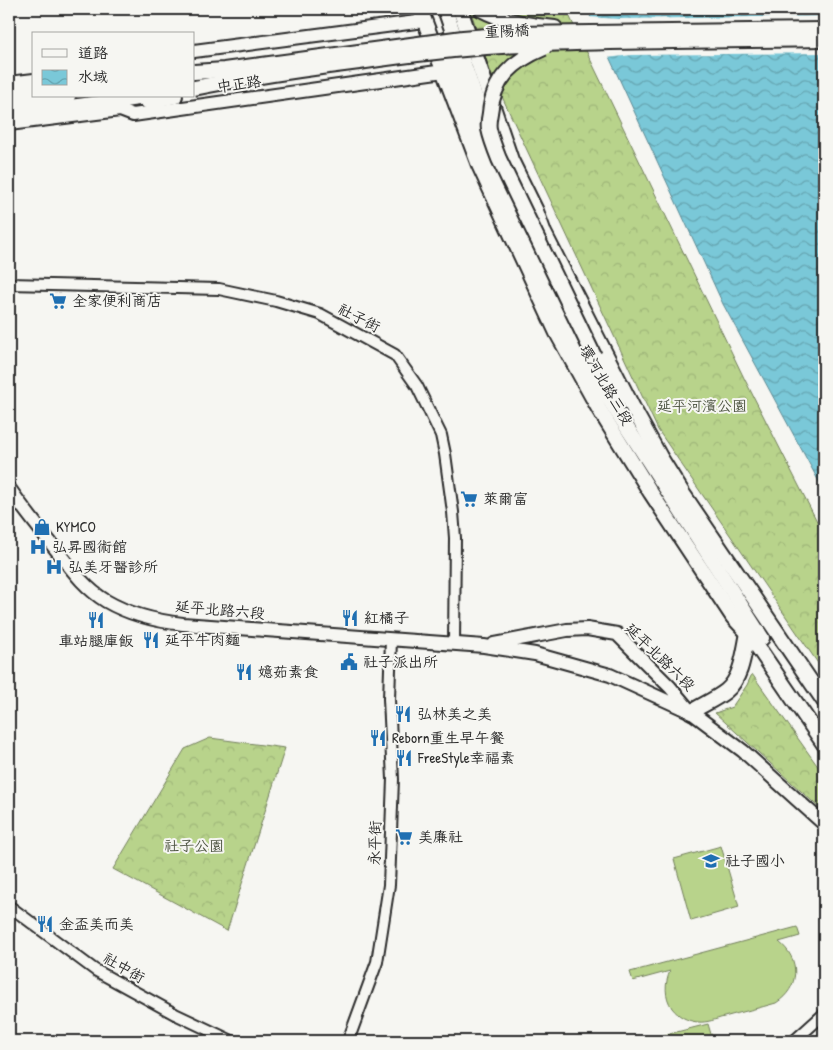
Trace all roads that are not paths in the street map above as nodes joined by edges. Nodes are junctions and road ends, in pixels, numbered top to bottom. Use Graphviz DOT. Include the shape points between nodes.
graph roads {
  1 [pos="460,9"];
  2 [pos="481,9"];
  3 [pos="446,10"];
  4 [pos="422,15"];
  5 [pos="824,30"];
  6 [pos="628,32"];
  7 [pos="824,39"];
  8 [pos="439,44"];
  9 [pos="464,44"];
  10 [pos="553,44"];
  11 [pos="195,51"];
  12 [pos="195,65"];
  13 [pos="444,71"];
  14 [pos="195,72"];
  15 [pos="195,79"];
  16 [pos="32,80"];
  17 [pos="9,83"];
  18 [pos="195,88"];
  19 [pos="32,90"];
  20 [pos="9,94"];
  21 [pos="195,94"];
  22 [pos="53,98"];
  23 [pos="139,98"];
  24 [pos="160,98"];
  25 [pos="9,104"];
  26 [pos="120,110"];
  27 [pos="9,115"];
  28 [pos="9,124"];
  29 [pos="544,233"];
  30 [pos="9,284"];
  31 [pos="633,408"];
  32 [pos="9,488"];
  33 [pos="748,633"];
  34 [pos="391,639"];
  35 [pos="454,644"];
  36 [pos="484,646"];
  37 [pos="824,701"];
  38 [pos="691,712"];
  39 [pos="824,731"];
  40 [pos="824,744"];
  41 [pos="824,824"];
  42 [pos="9,906"];
  43 [pos="824,1014"];
  44 [pos="232,1041"];
  45 [pos="348,1041"];
  46 [pos="794,1041"];
  1 -- 29 [label="main road, 環河北路三段" via="511,160"];
  2 -- 6 [label="main road, bridge" via="538,27"];
  3 -- 8 [label="main road"];
  3 -- 29 [label="main road" via="488,136 530,215"];
  4 -- 8 [label="main road, 環河北路三段"];
  4 -- 11 [label="street"];
  5 -- 6 [label="main road, 重陽橋, bridge"];
  6 -- 9 [label="main road, 重陽橋, bridge" via="522,34"];
  7 -- 10 [label="main road, 重陽橋, bridge"];
  8 -- 13 [label="main road, 環河北路三段"];
  8 -- 15 [label="main road"];
  8 -- 39 [label="main road" via="497,183 592,373"];
  9 -- 10 [label="main road, 重陽橋, bridge"];
  9 -- 12 [label="main road, bridge" via="435,34"];
  9 -- 14 [label="main road, 重陽橋, bridge"];
  9 -- 18 [label="main road, 重陽橋, bridge" via="425,53"];
  9 -- 21 [label="main road, bridge" via="433,61"];
  10 -- 31 [label="main road, bridge" via="529,54 498,82 491,99 488,127 498,158 594,356 612,387"];
  13 -- 26 [label="street, 中正路" via="133,115"];
  13 -- 33 [label="main road, 環河北路三段" via="479,165 557,333 599,409 651,492 733,617"];
  16 -- 17 [label="street"];
  19 -- 20 [label="main road"];
  22 -- 25 [label="main road"];
  23 -- 27 [label="main road"];
  24 -- 26 [label="main road"];
  26 -- 28 [label="street, 中正路"];
  29 -- 31 [label="main road, 環河北路三段"];
  30 -- 35 [label="street, 社子街" via="220,289 246,293 320,314 395,355 417,386 441,435 445,454 455,538"];
  31 -- 37 [label="main road, 環河北路三段" via="683,494"];
  32 -- 34 [label="street, 延平北路六段" via="90,589 128,612 183,624"];
  33 -- 38 [label="main road" via="739,672 733,682 726,691"];
  33 -- 40 [label="main road, 環河北路三段"];
  34 -- 35 [label="street, 延平北路六段"];
  34 -- 45 [label="street, 永平街" via="389,709 393,779 389,885 377,962"];
  35 -- 36 [label="street, 延平北路六段"];
  36 -- 38 [label="street, 延平北路六段" via="535,654 607,674"];
  36 -- 38 [label="street, 延平北路六段" via="566,630 587,629 616,634"];
  38 -- 41 [label="street, 延平北路六段" via="743,751"];
  42 -- 44 [label="street, 社中街" via="95,970"];
  43 -- 46 [label="street"];
}
